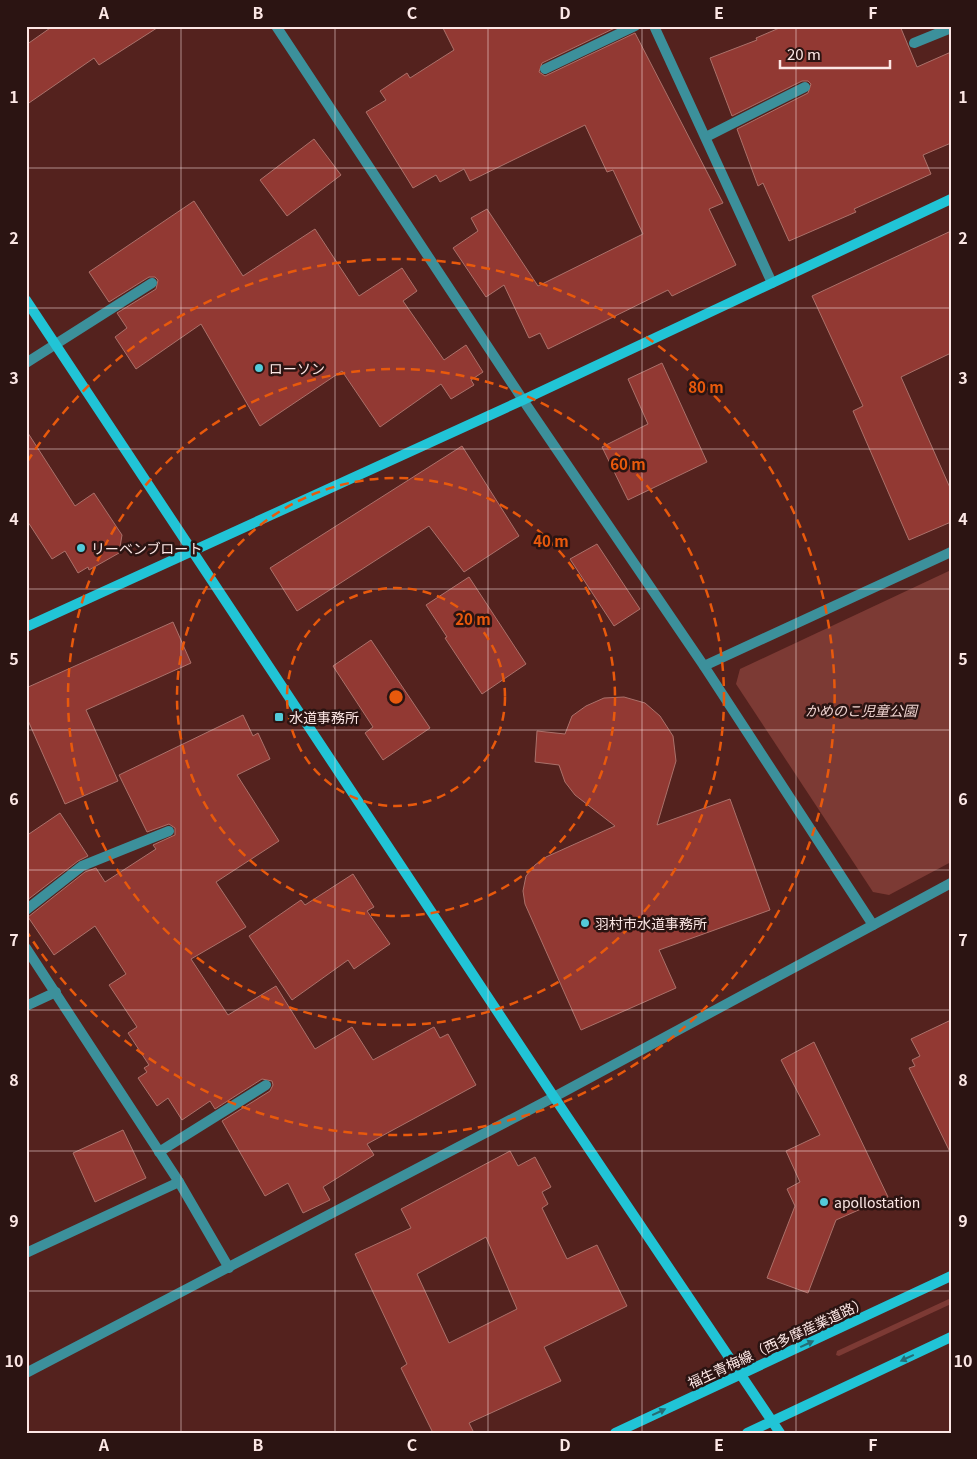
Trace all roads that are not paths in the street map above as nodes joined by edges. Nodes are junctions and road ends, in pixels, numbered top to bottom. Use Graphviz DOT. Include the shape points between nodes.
graph roads {
  1 [pos="276,26"];
  2 [pos="635,26"];
  3 [pos="654,26"];
  4 [pos="951,28"];
  5 [pos="914,43"];
  6 [pos="545,69"];
  7 [pos="805,87"];
  8 [pos="706,136"];
  9 [pos="951,199"];
  10 [pos="152,283"];
  11 [pos="772,283"];
  12 [pos="26,300"];
  13 [pos="57,346"];
  14 [pos="26,363"];
  15 [pos="523,400"];
  16 [pos="192,550"];
  17 [pos="951,552"];
  18 [pos="26,627"];
  19 [pos="704,666"];
  20 [pos="168,831"];
  21 [pos="951,883"];
  22 [pos="26,910"];
  23 [pos="873,925"];
  24 [pos="26,948"];
  25 [pos="56,992"];
  26 [pos="26,1006"];
  27 [pos="266,1086"];
  28 [pos="554,1097"];
  29 [pos="159,1152"];
  30 [pos="179,1182"];
  31 [pos="26,1253"];
  32 [pos="229,1268"];
  33 [pos="951,1276"];
  34 [pos="951,1337"];
  35 [pos="26,1373"];
  36 [pos="740,1375"];
  37 [pos="772,1421"];
  38 [pos="615,1433"];
  39 [pos="747,1433"];
  40 [pos="780,1433"];
  1 -- 15 [label="street"];
  2 -- 6 [label="street"];
  3 -- 8 [label="street"];
  4 -- 5 [label="street"];
  7 -- 8 [label="street"];
  8 -- 11 [label="street"];
  9 -- 11 [label="street"];
  10 -- 13 [label="street"];
  11 -- 15 [label="street"];
  12 -- 13 [label="street"];
  13 -- 14 [label="street"];
  13 -- 16 [label="street"];
  15 -- 16 [label="street"];
  15 -- 19 [label="street"];
  16 -- 18 [label="street"];
  16 -- 28 [label="street"];
  17 -- 19 [label="street"];
  19 -- 23 [label="street"];
  20 -- 22 [label="street" via="82,866"];
  21 -- 23 [label="street"];
  23 -- 28 [label="street"];
  24 -- 25 [label="street"];
  25 -- 26 [label="street"];
  25 -- 29 [label="street"];
  27 -- 29 [label="street"];
  28 -- 32 [label="street"];
  28 -- 36 [label="street"];
  29 -- 30 [label="street"];
  30 -- 31 [label="street"];
  30 -- 32 [label="street"];
  32 -- 35 [label="street"];
  36 -- 33 [label="street, 福生青梅線（西多摩産業道路）, one-way"];
  34 -- 37 [label="street, one-way"];
  36 -- 37 [label="street"];
  38 -- 36 [label="street, 福生青梅線（西多摩産業道路）, one-way"];
  37 -- 39 [label="street"];
  37 -- 40 [label="street"];
}
